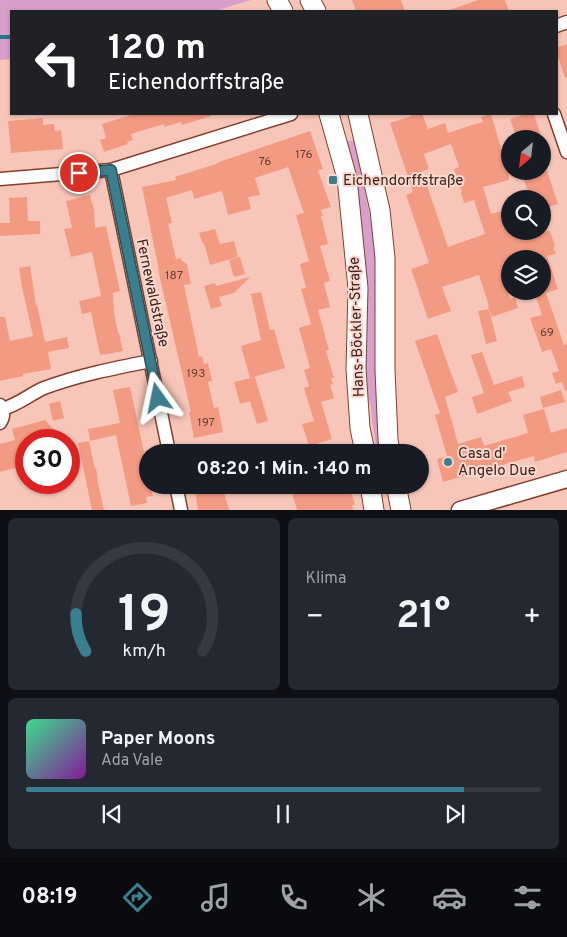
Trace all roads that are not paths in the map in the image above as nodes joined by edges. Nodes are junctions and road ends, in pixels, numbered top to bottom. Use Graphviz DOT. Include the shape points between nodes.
graph roads {
  1 [pos="288,115"];
  2 [pos="329,115"];
  3 [pos="358,115"];
  4 [pos="554,115"];
  5 [pos="567,152"];
  6 [pos="111,170"];
  7 [pos="0,178"];
  8 [pos="151,360"];
  9 [pos="1,407"];
  10 [pos="0,423"];
  11 [pos="168,444"];
  12 [pos="363,444"];
  13 [pos="389,444"];
  14 [pos="567,479"];
  15 [pos="178,494"];
  16 [pos="371,494"];
  17 [pos="398,494"];
  18 [pos="181,510"];
  19 [pos="374,510"];
  20 [pos="401,510"];
  21 [pos="460,510"];
  1 -- 6 [label="street"];
  2 -- 12 [label="main road, Hans-Böckler-Straße" via="347,178 358,288 356,368"];
  3 -- 13 [label="main road, Hans-Böckler-Straße" via="380,210 385,258"];
  4 -- 5 [label="street"];
  6 -- 7 [label="street"];
  6 -- 8 [label="street, Fernewaldstraße"];
  8 -- 9 [label="street" via="80,376 43,389 9,407"];
  8 -- 11 [label="street, Fernewaldstraße"];
  9 -- 10 [label="street"];
  14 -- 21 [label="street"];
  15 -- 18 [label="street"];
  16 -- 19 [label="main road"];
  17 -- 20 [label="main road"];
}
